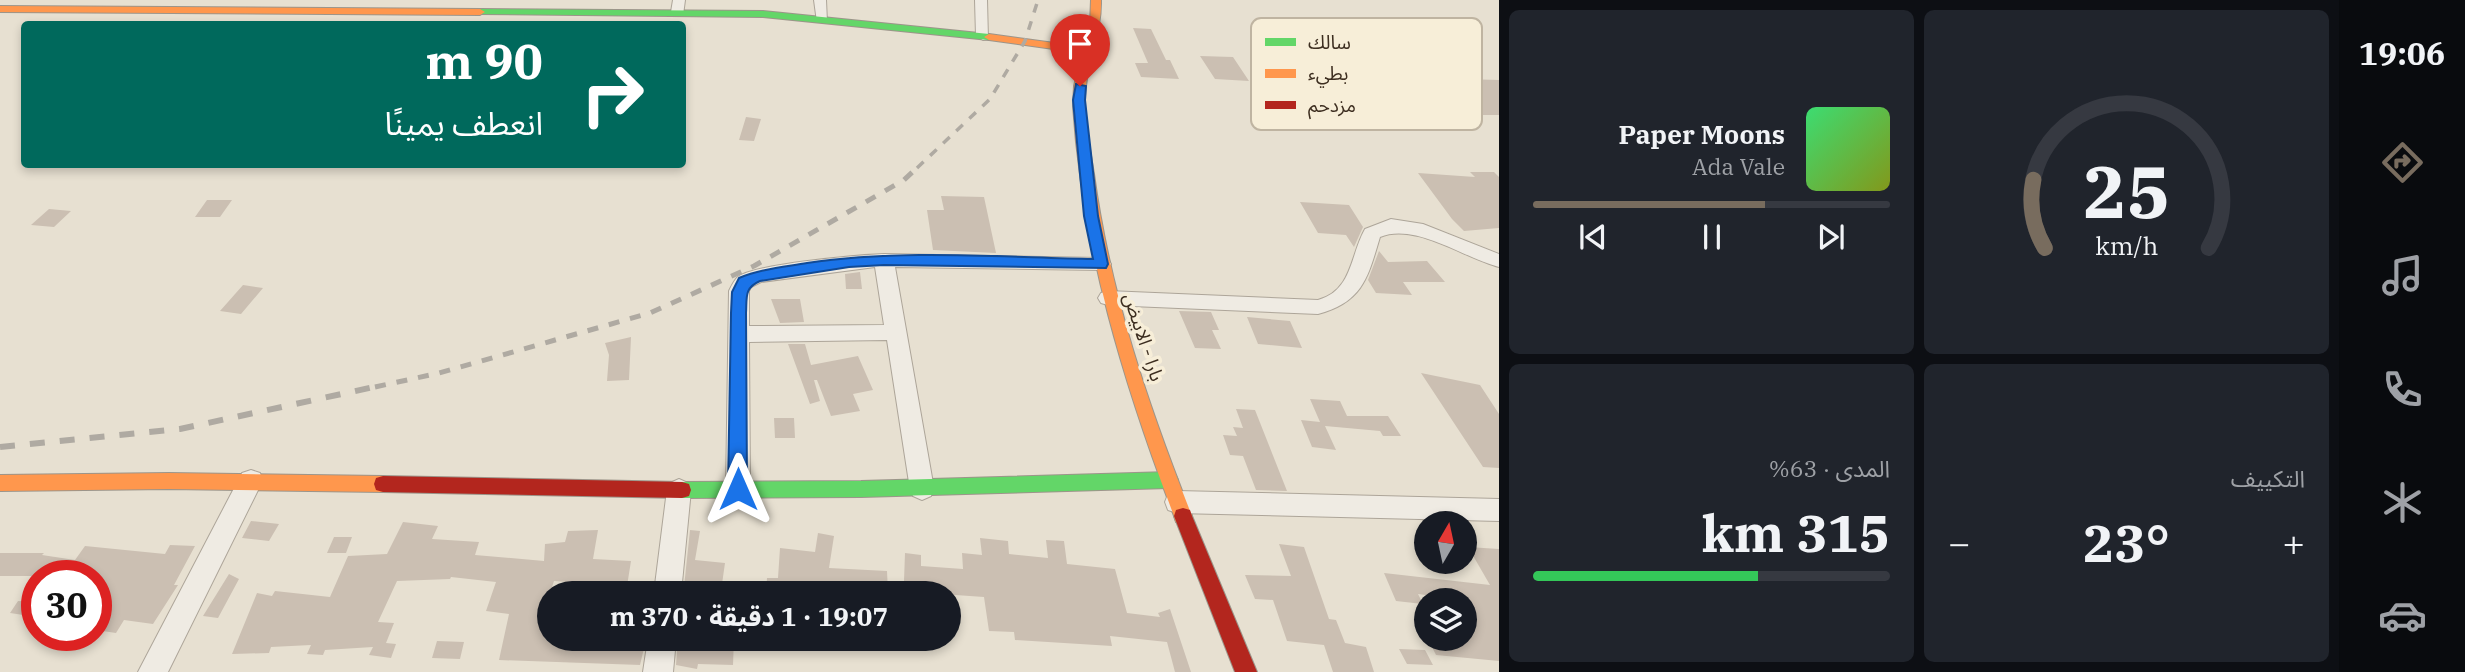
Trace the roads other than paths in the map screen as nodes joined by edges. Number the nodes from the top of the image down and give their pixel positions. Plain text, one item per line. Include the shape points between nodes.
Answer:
1 (820, 0) edge
2 (981, 0) edge
3 (1096, 0) edge
4 (219, 5) edge
5 (472, 6) edge
6 (678, 6) edge
7 (0, 9) edge
8 (822, 19) junction
9 (983, 36) junction
10 (1088, 51) junction
11 (884, 260) junction
12 (1499, 261) edge
13 (1101, 264) junction
14 (1108, 298) junction
15 (898, 332) junction
16 (738, 334) junction
17 (251, 480) junction
18 (0, 482) edge
19 (738, 489) junction
20 (922, 489) junction
21 (679, 490) junction
22 (1173, 491) junction
23 (1499, 510) edge
24 (668, 581) edge
25 (661, 651) edge
26 (153, 672) edge
27 (658, 672) edge
28 (1246, 672) edge

1 - 8 street
2 - 9 street
3 - 10 street, بارا - الابيض
4 - 5 street
4 - 7 street
5 - 6 street
6 - 8 street
8 - 9 street
9 - 10 street
10 - 13 street, بارا - الابيض via 1079,100 1091,216
11 - 13 street
11 - 15 street
11 - 16 street via 757,276 744,282 739,292
12 - 14 street via 1416,228 1391,226 1372,233 1355,281 1344,298 1332,305
13 - 14 street, بارا - الابيض
14 - 22 street, بارا - الابيض
15 - 16 street
15 - 20 street
16 - 19 street
17 - 18 street
17 - 21 street
17 - 26 street
19 - 20 street
19 - 21 street
20 - 22 street
21 - 24 street
22 - 23 street
22 - 28 street, بارا - الابيض
25 - 27 street

